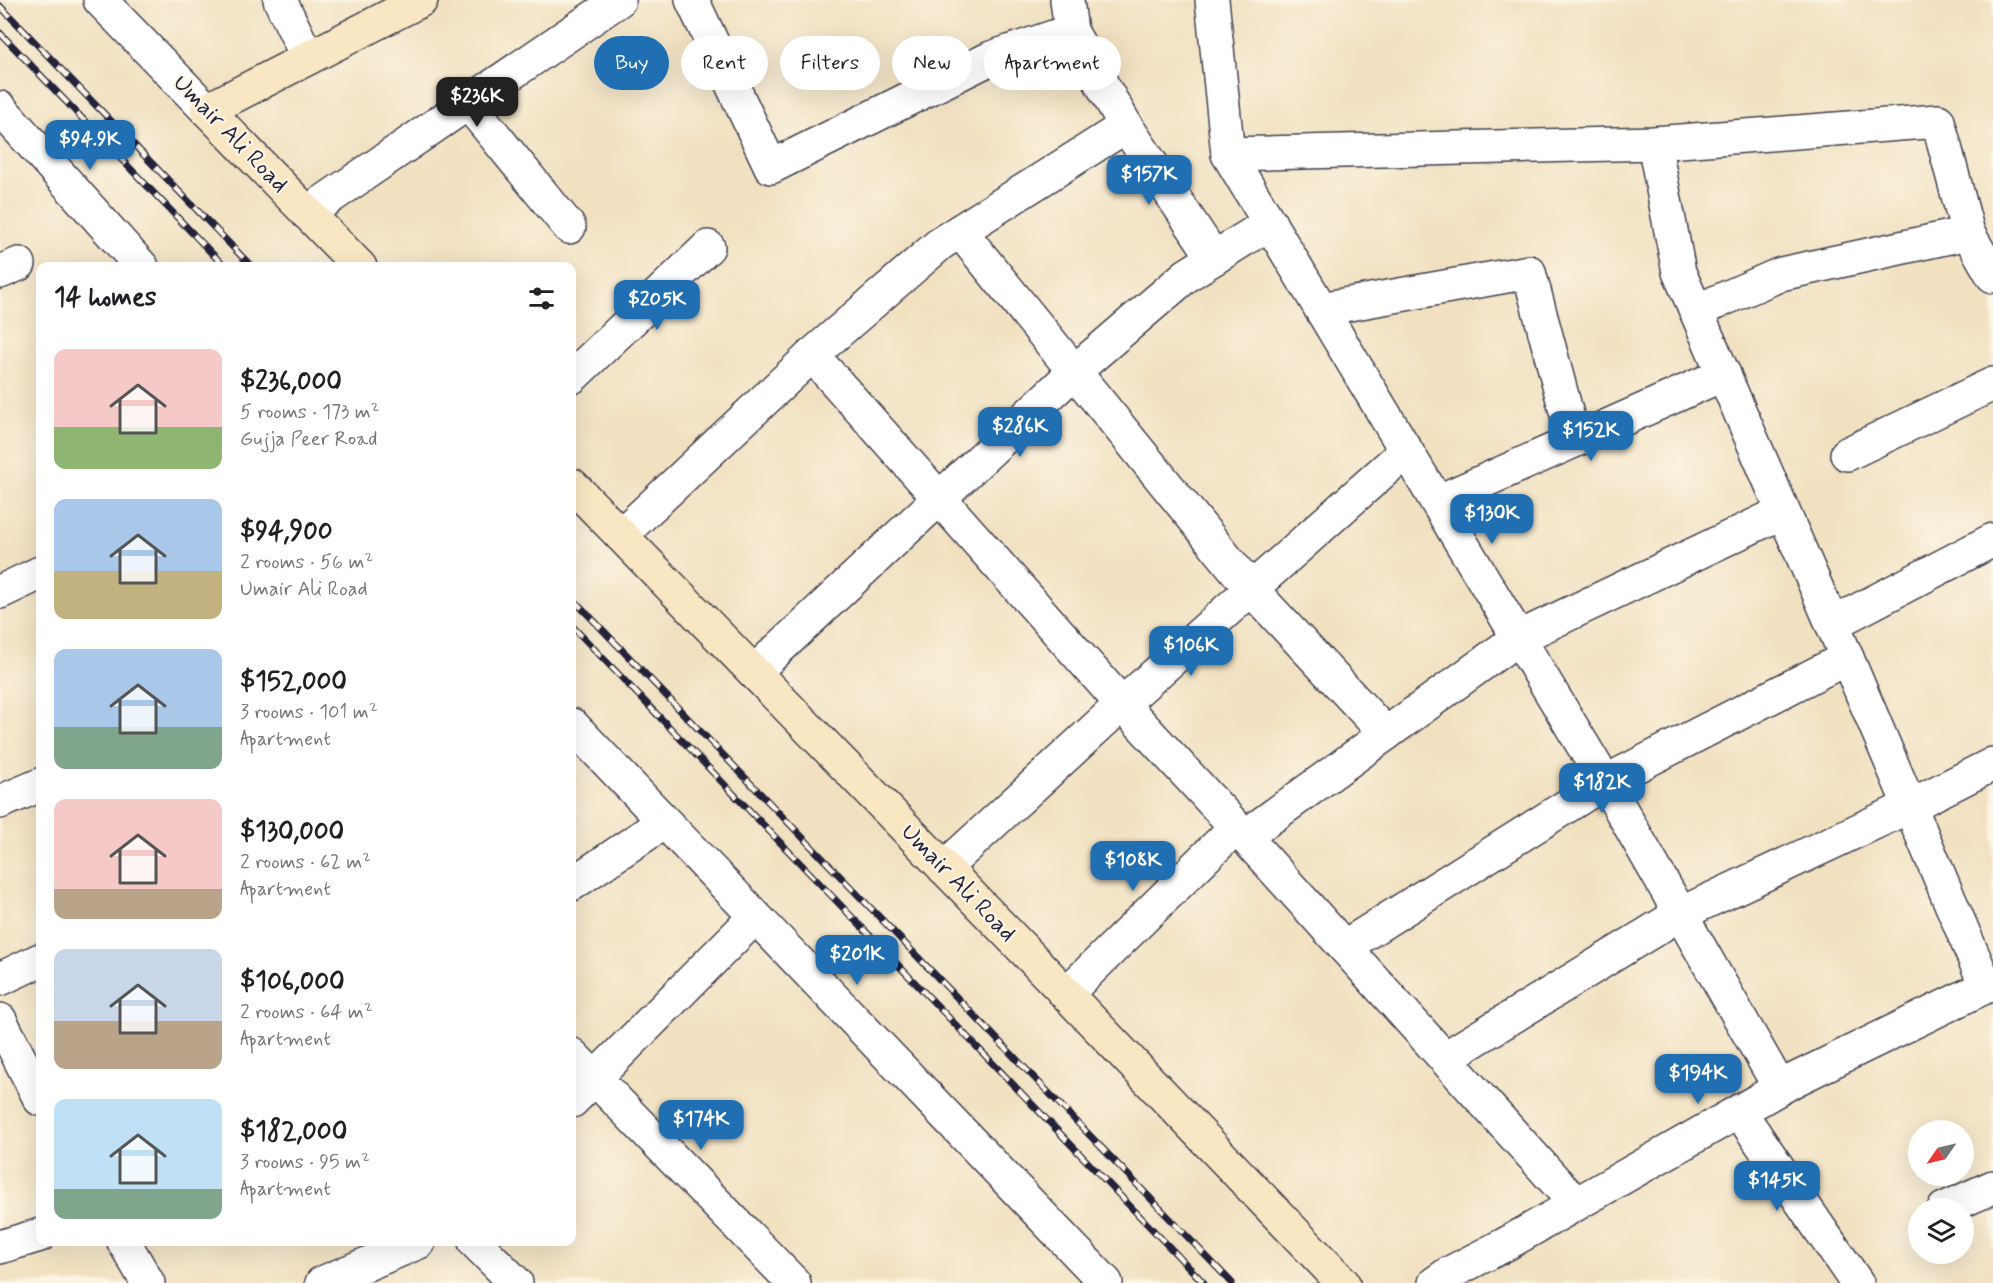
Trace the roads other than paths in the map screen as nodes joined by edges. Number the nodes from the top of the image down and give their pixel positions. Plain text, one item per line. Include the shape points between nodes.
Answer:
1 (100, 0) edge
2 (280, 0) edge
3 (421, 0) edge
4 (619, 0) edge
5 (692, 0) edge
6 (1212, 0) edge
7 (1069, 16) edge
8 (308, 58) junction
9 (468, 103) junction
10 (0, 108) edge
11 (207, 110) junction
12 (1126, 126) junction
13 (1654, 143) junction
14 (1228, 154) junction
15 (308, 213) junction
16 (1270, 223) junction
17 (569, 227) dead end
18 (960, 231) junction
19 (1968, 233) junction
20 (708, 247) dead end
21 (1214, 258) junction
22 (138, 262) edge
23 (355, 262) edge
24 (1993, 276) edge
25 (1321, 309) junction
26 (1696, 311) junction
27 (812, 355) junction
28 (1075, 371) junction
29 (576, 373) edge
30 (1724, 374) junction
31 (1993, 384) edge
32 (1574, 441) junction
33 (1406, 451) junction
34 (1847, 454) dead end
35 (576, 489) edge
36 (939, 498) junction
37 (1437, 502) junction
38 (1783, 512) junction
39 (621, 535) junction
40 (1993, 540) edge
41 (36, 575) edge
42 (1252, 590) junction
43 (0, 592) edge
44 (1832, 624) junction
45 (1518, 638) junction
46 (1847, 658) junction
47 (754, 672) junction
48 (1122, 704) junction
49 (576, 729) edge
50 (1386, 734) junction
51 (1993, 764) edge
52 (1605, 782) junction
53 (36, 787) edge
54 (0, 802) edge
55 (1910, 806) junction
56 (664, 822) junction
57 (1240, 832) junction
58 (944, 868) junction
59 (576, 881) edge
60 (1680, 914) junction
61 (755, 917) junction
62 (1344, 947) junction
63 (36, 962) edge
64 (0, 979) edge
65 (1990, 984) edge
66 (1066, 994) junction
67 (0, 1020) edge
68 (1445, 1058) junction
69 (583, 1066) edge
70 (576, 1088) edge
71 (1780, 1088) junction
72 (36, 1091) edge
73 (1739, 1111) junction
74 (1993, 1186) edge
75 (1967, 1198) edge
76 (1576, 1204) junction
77 (36, 1236) edge
78 (126, 1246) edge
79 (410, 1246) edge
80 (479, 1246) edge
81 (0, 1247) edge
82 (148, 1283) edge
83 (322, 1283) edge
84 (516, 1283) edge
85 (794, 1283) edge
86 (1106, 1283) edge
87 (1343, 1283) edge
88 (1435, 1283) edge
89 (1857, 1283) edge

1 - 11 street, Umair Ali Road
2 - 8 street
3 - 8 street
4 - 9 street
5 - 7 street via 771,167
6 - 14 street
7 - 12 street
8 - 11 street
9 - 15 street
9 - 17 street
10 - 22 street
11 - 15 street, Umair Ali Road
12 - 18 street
12 - 21 street
13 - 14 street
13 - 19 street via 1938,122
13 - 26 street via 1679,272
14 - 16 street
15 - 23 street, Umair Ali Road
16 - 21 street
16 - 25 street
18 - 27 street via 940,243
18 - 28 street
19 - 24 street
19 - 26 street via 1781,274
20 - 29 street
21 - 28 street via 1187,275
25 - 32 street via 1529,272
25 - 33 street
26 - 30 street
27 - 36 street
27 - 39 street
28 - 36 street
28 - 42 street
30 - 32 street
30 - 38 street
31 - 34 street
32 - 37 street
33 - 37 street
33 - 42 street
35 - 39 street, Umair Ali Road
36 - 47 street
36 - 48 street
37 - 45 street
38 - 44 street
38 - 45 street
39 - 47 street, Umair Ali Road
40 - 44 street
41 - 43 street
42 - 48 street
42 - 50 street
44 - 46 street
45 - 50 street
45 - 52 street
46 - 52 street
46 - 55 street
47 - 58 street, Umair Ali Road
48 - 57 street
48 - 58 street
49 - 56 street
50 - 57 street
51 - 55 street
52 - 60 street
52 - 62 street
53 - 54 street
55 - 60 street
55 - 65 street
56 - 59 street
56 - 61 street
57 - 62 street
57 - 66 street
58 - 66 street, Umair Ali Road
60 - 68 street
60 - 71 street
61 - 69 street
61 - 86 street
62 - 68 street
63 - 64 street
65 - 71 street
66 - 87 street, Umair Ali Road
67 - 72 street
68 - 76 street
69 - 70 street
69 - 85 street
71 - 73 street
73 - 76 street
73 - 89 street
74 - 75 street
76 - 88 street
77 - 81 street
78 - 82 street
79 - 83 street
80 - 84 street

